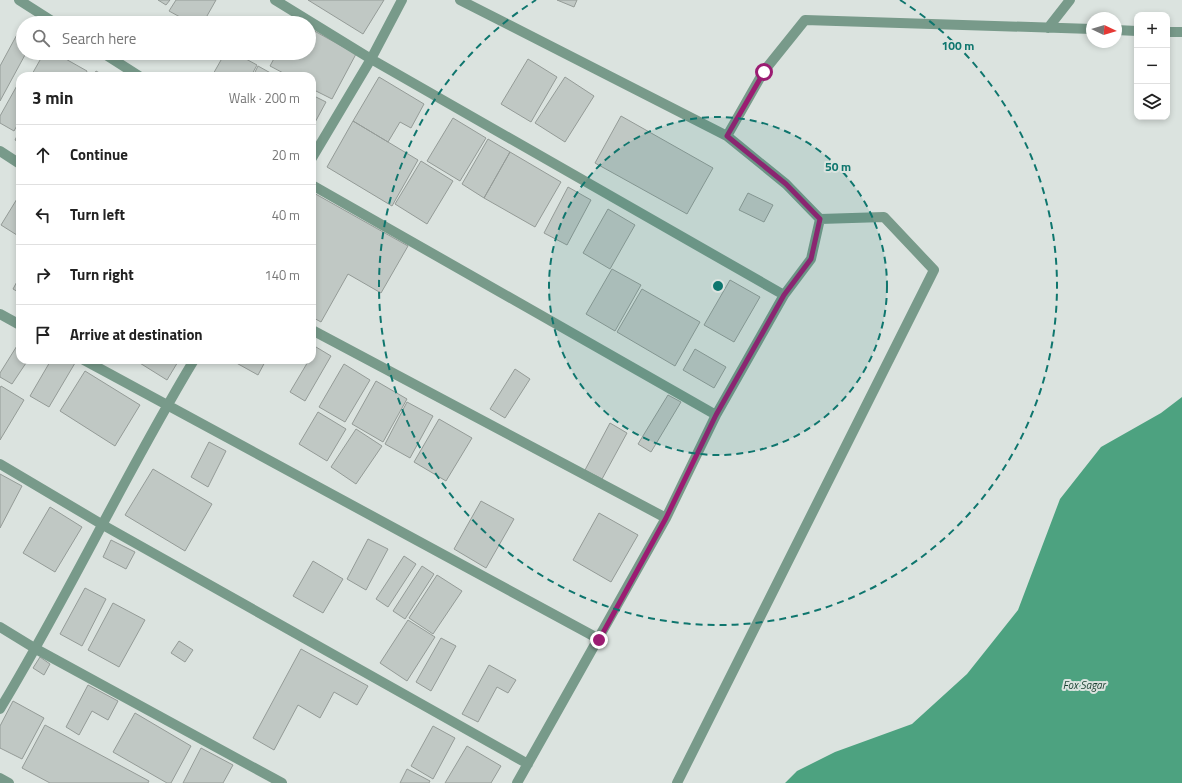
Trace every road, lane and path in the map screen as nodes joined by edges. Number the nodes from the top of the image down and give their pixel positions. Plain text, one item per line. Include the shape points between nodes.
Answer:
1 (19, 0) edge
2 (275, 0) edge
3 (402, 0) edge
4 (460, 0) edge
5 (1070, 0) edge
6 (45, 16) edge
7 (301, 16) edge
8 (316, 25) edge
9 (1048, 28) junction
10 (1086, 29) edge
11 (1122, 30) edge
12 (1134, 31) edge
13 (1170, 32) edge
14 (1182, 32) edge
15 (371, 59) junction
16 (114, 60) edge
17 (133, 72) edge
18 (727, 136) junction
19 (0, 151) edge
20 (316, 151) edge
21 (16, 161) edge
22 (316, 187) edge
23 (820, 219) junction
24 (784, 295) junction
25 (0, 314) edge
26 (16, 323) edge
27 (316, 332) edge
28 (91, 364) edge
29 (192, 364) edge
30 (167, 405) junction
31 (716, 415) junction
32 (0, 464) edge
33 (666, 518) junction
34 (103, 525) junction
35 (0, 627) edge
36 (599, 640) junction
37 (36, 649) junction
38 (0, 709) edge
39 (528, 764) junction
40 (0, 778) edge
41 (9, 783) edge
42 (282, 783) edge
43 (517, 783) edge
44 (677, 783) edge

1 - 6 street
2 - 7 street
3 - 15 street
4 - 18 street
5 - 9 street
8 - 15 street
9 - 10 street
9 - 18 street via 805,20 764,72
11 - 12 street
13 - 14 street
15 - 20 street
15 - 24 street
16 - 17 street
18 - 23 street via 786,184
19 - 21 street
22 - 31 street
23 - 24 street via 811,259
23 - 44 street via 884,217 934,270
24 - 31 street
25 - 26 street
27 - 33 street
28 - 30 street
29 - 30 street
30 - 34 street
30 - 36 street
31 - 33 street
32 - 34 street
33 - 36 street
34 - 37 street
34 - 39 street
35 - 37 street
36 - 39 street
37 - 38 street
37 - 42 street
39 - 43 street
40 - 41 street

